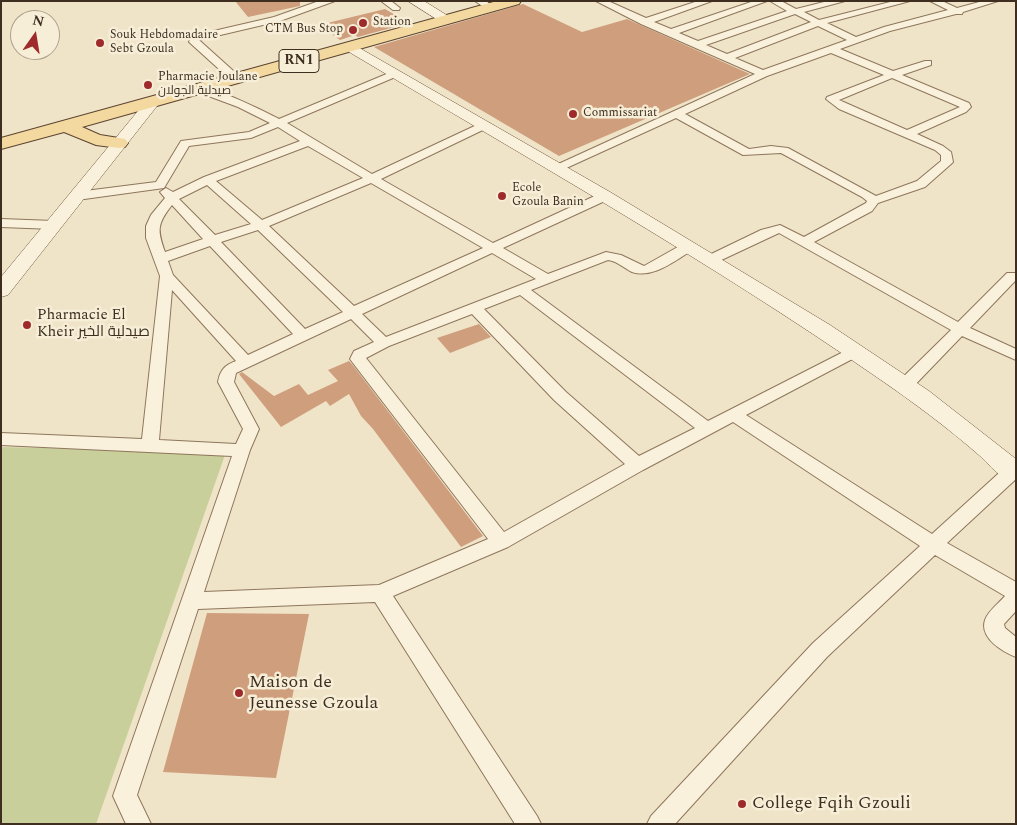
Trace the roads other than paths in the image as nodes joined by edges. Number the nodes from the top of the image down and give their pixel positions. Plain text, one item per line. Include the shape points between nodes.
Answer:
1 (330, 1) edge
2 (386, 1) edge
3 (414, 1) edge
4 (514, 1) edge
5 (600, 1) edge
6 (708, 1) edge
7 (763, 1) edge
8 (774, 1) edge
9 (841, 1) edge
10 (906, 1) edge
11 (934, 1) edge
12 (994, 1) edge
13 (485, 4) edge
14 (396, 8) dead end
15 (793, 12) junction
16 (959, 12) junction
17 (446, 19) junction
18 (644, 22) junction
19 (817, 23) junction
20 (670, 33) junction
21 (854, 40) junction
22 (697, 45) junction
23 (350, 46) junction
24 (831, 49) junction
25 (726, 58) junction
26 (928, 63) dead end
27 (396, 73) junction
28 (763, 74) junction
29 (894, 74) junction
30 (235, 78) junction
31 (199, 89) junction
32 (152, 103) junction
33 (676, 113) junction
34 (282, 124) junction
35 (485, 125) junction
36 (66, 126) junction
37 (906, 135) junction
38 (308, 142) junction
39 (119, 143) junction
40 (1, 144) edge
41 (558, 168) junction
42 (373, 179) junction
43 (208, 180) junction
44 (160, 185) junction
45 (77, 196) junction
46 (603, 196) junction
47 (172, 198) junction
48 (873, 201) junction
49 (1, 223) edge
50 (54, 225) junction
51 (260, 225) junction
52 (212, 240) junction
53 (806, 242) junction
54 (492, 247) junction
55 (688, 247) junction
56 (160, 259) junction
57 (710, 260) junction
58 (167, 276) junction
59 (1012, 276) dead end
60 (545, 278) junction
61 (522, 290) junction
62 (1, 291) edge
63 (474, 307) junction
64 (351, 313) junction
65 (960, 329) junction
66 (302, 334) junction
67 (384, 343) junction
68 (855, 351) junction
69 (1016, 355) edge
70 (246, 362) junction
71 (904, 386) junction
72 (734, 415) junction
73 (708, 429) junction
74 (1, 439) edge
75 (150, 446) junction
76 (242, 450) junction
77 (637, 466) junction
78 (1015, 470) edge
79 (501, 542) junction
80 (932, 544) junction
81 (1016, 592) edge
82 (380, 593) junction
83 (1016, 597) edge
84 (191, 600) junction
85 (1016, 648) edge
86 (139, 824) edge
87 (530, 824) edge
88 (659, 824) edge

1 - 30 street via 278,19 195,38 194,42
2 - 14 street
3 - 17 street
4 - 13 main road, RN1
5 - 18 street
6 - 18 street
7 - 20 street
8 - 15 street
9 - 15 street
10 - 19 street
11 - 16 street
12 - 16 street
13 - 17 main road, RN1
15 - 19 street
15 - 22 street
16 - 21 street
17 - 23 main road, RN1
18 - 20 street
19 - 21 street
19 - 25 street
20 - 22 street
21 - 24 street
22 - 25 street
23 - 27 street
23 - 30 main road, RN1
24 - 28 street
24 - 29 street
25 - 28 street
26 - 29 street
27 - 34 street
27 - 35 street
28 - 33 street
29 - 37 street via 964,103 966,107
29 - 37 street via 831,100
30 - 31 main road, RN1
31 - 32 main road, RN1
31 - 34 street via 238,102
32 - 36 main road, RN1
32 - 39 street
33 - 41 street
33 - 48 street via 747,153 784,150 866,194
34 - 38 street
34 - 44 street via 238,138 185,143
35 - 41 street
35 - 42 street
36 - 39 main road via 96,140
36 - 40 main road, RN1
37 - 48 street via 939,148 947,154 947,162 921,184
38 - 42 street
38 - 43 street
39 - 45 street
41 - 46 street
42 - 51 street
42 - 54 street
43 - 47 street
43 - 51 street
44 - 45 street
44 - 47 street
45 - 50 street
46 - 54 street
46 - 55 street
47 - 52 street
47 - 56 street via 152,226
48 - 53 street via 868,208
49 - 50 street
50 - 62 street
51 - 52 street
51 - 64 street
52 - 56 street
52 - 66 street
53 - 57 street via 778,229
53 - 65 street
54 - 60 street
54 - 64 street
55 - 57 street
55 - 60 street via 647,270 609,256
56 - 58 street
57 - 68 street
58 - 70 street
58 - 75 street
59 - 65 street
60 - 61 street
61 - 63 street
61 - 73 street
63 - 67 street
63 - 77 street via 560,396
64 - 66 street
64 - 67 street
65 - 69 street
65 - 71 street
66 - 70 street
67 - 79 street via 358,355 358,359
68 - 71 street
68 - 72 street
70 - 76 street via 231,369 226,382 251,429
71 - 78 street via 980,440
72 - 73 street
72 - 80 street
73 - 77 street
74 - 75 street
75 - 76 street
76 - 84 street
77 - 79 street
78 - 80 street
79 - 82 street
80 - 81 street
80 - 88 street via 820,650
82 - 84 street
82 - 87 street
83 - 85 street via 994,622 997,635
84 - 86 street via 125,796

